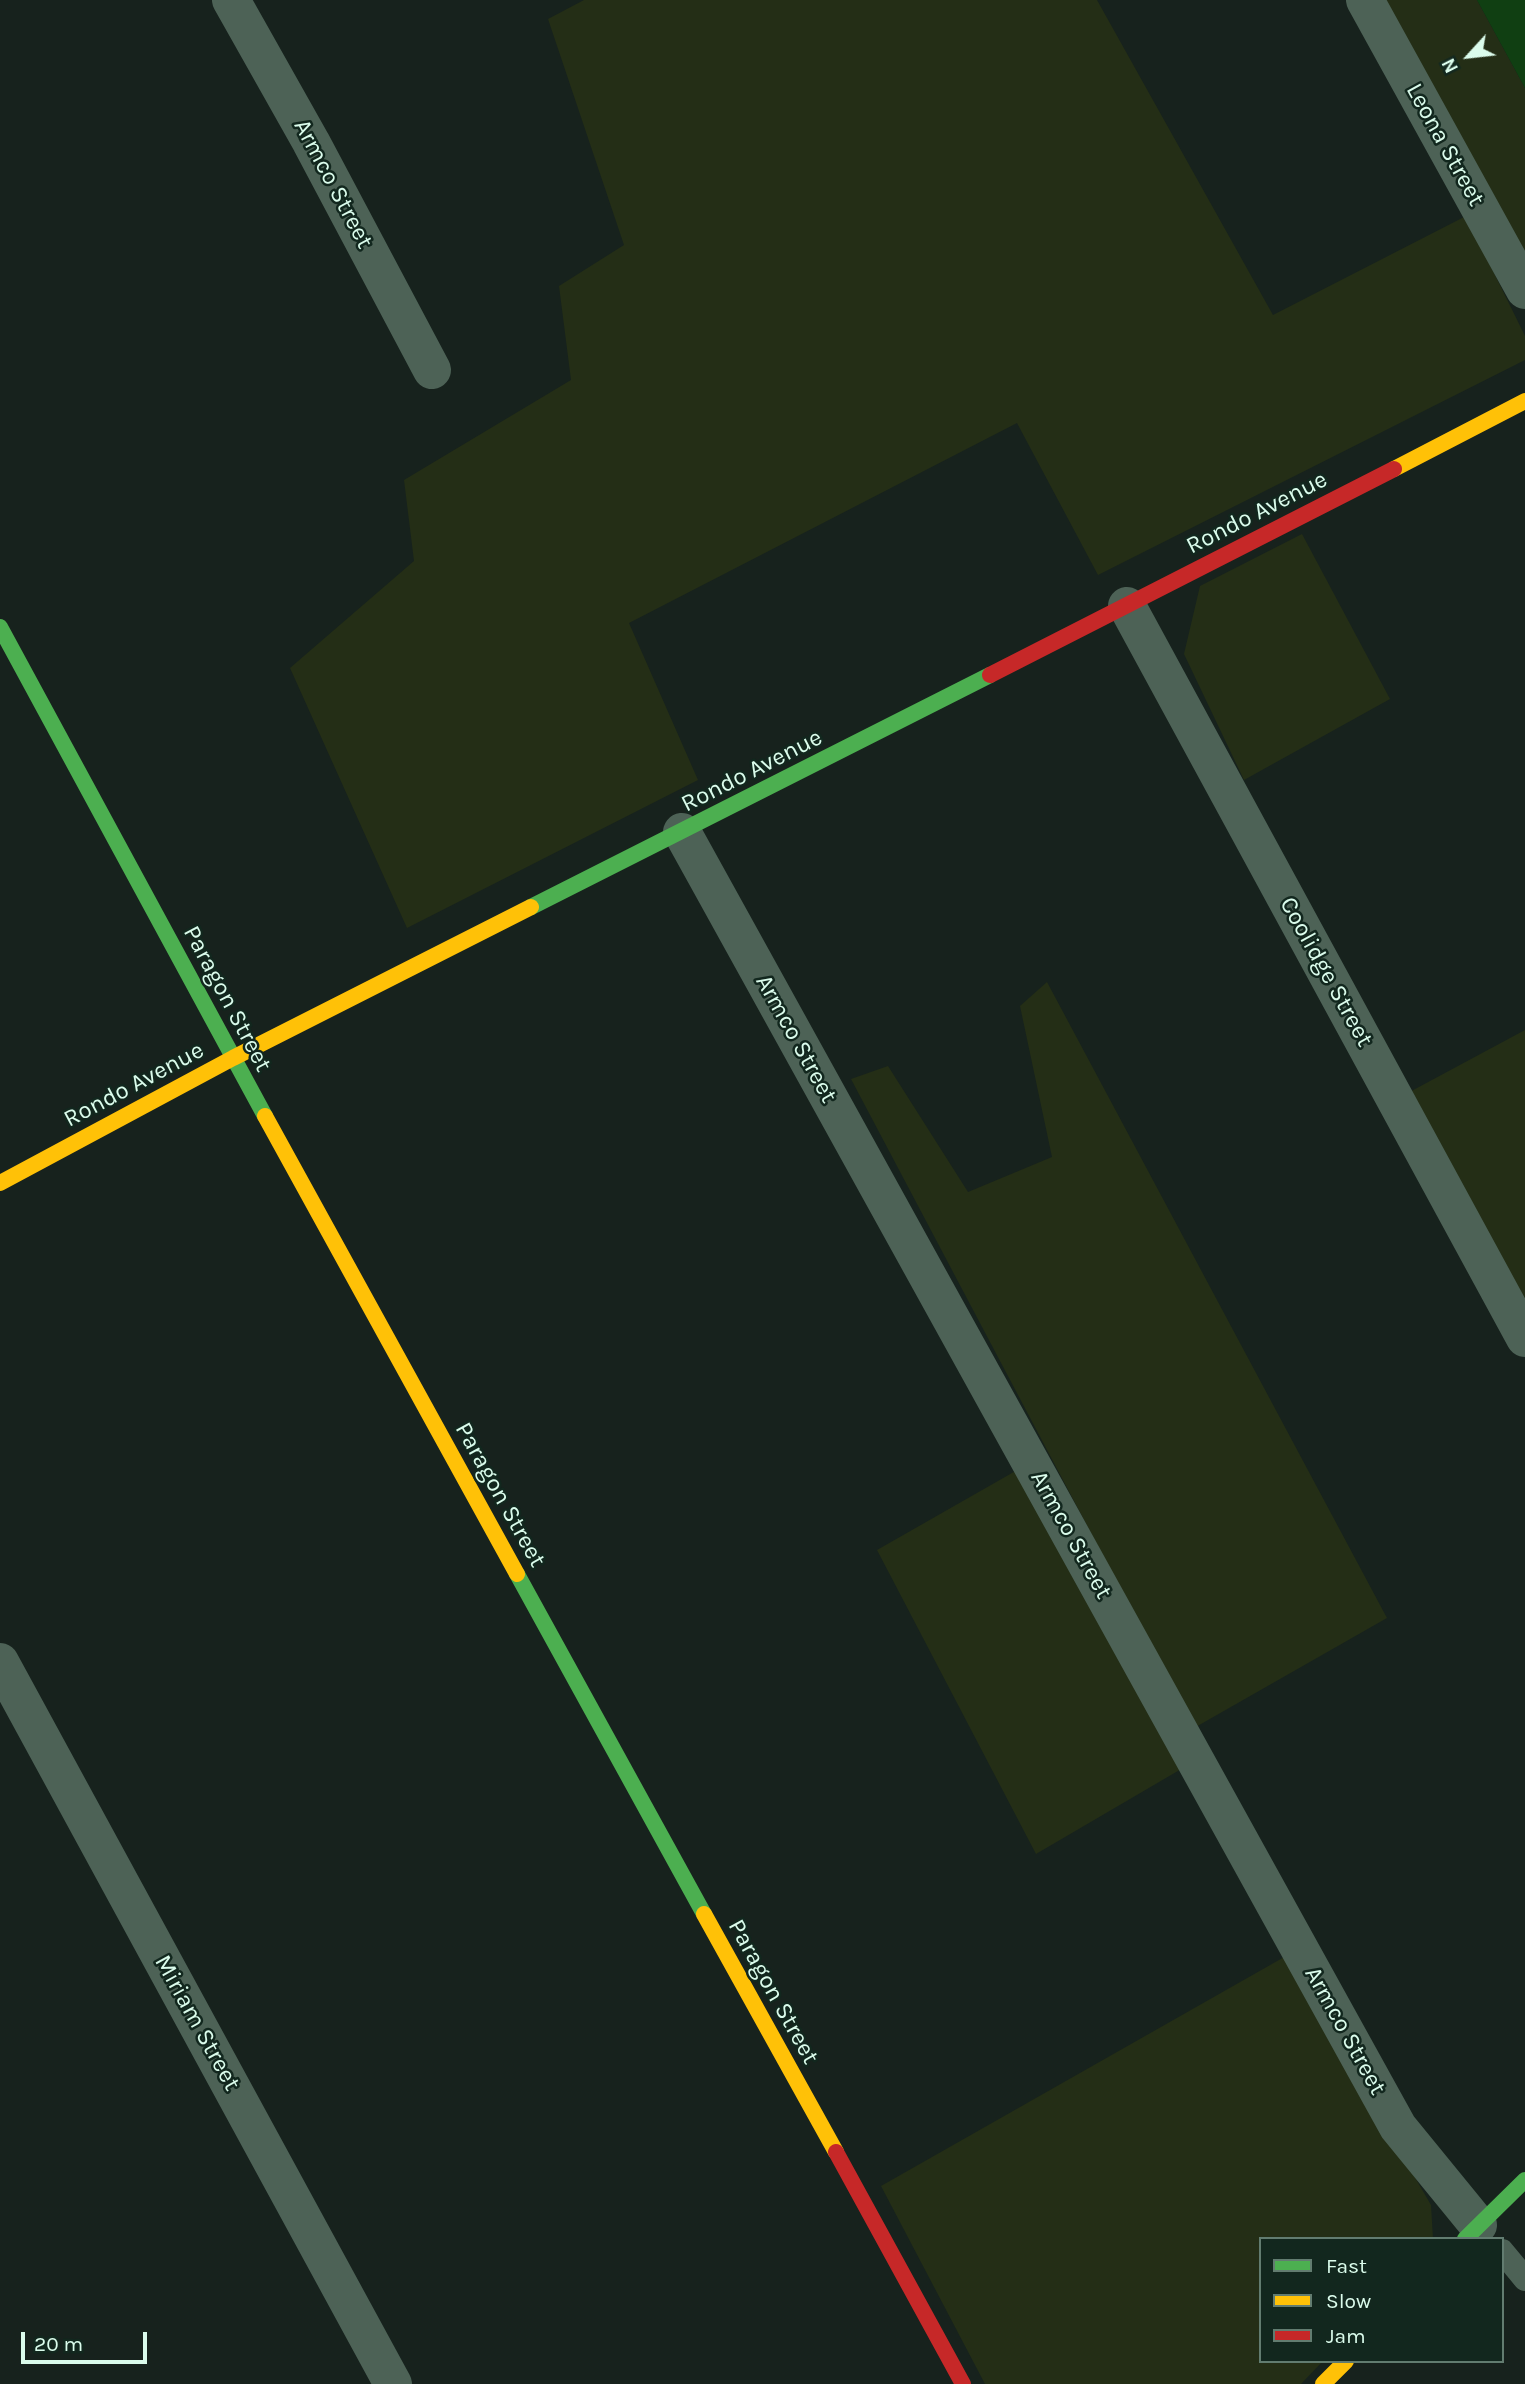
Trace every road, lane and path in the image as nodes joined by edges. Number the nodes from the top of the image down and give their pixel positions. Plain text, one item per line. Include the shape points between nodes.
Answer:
1 (230, 0) edge
2 (1365, 0) edge
3 (1525, 290) edge
4 (432, 370) dead end
5 (1525, 401) edge
6 (1127, 606) junction
7 (0, 627) edge
8 (682, 832) junction
9 (233, 1058) junction
10 (0, 1183) edge
11 (1525, 1338) edge
12 (0, 1662) edge
13 (1525, 2180) edge
14 (1483, 2237) edge
15 (1485, 2237) edge
16 (1504, 2258) edge
17 (1525, 2279) edge
18 (1344, 2363) edge
19 (393, 2384) edge
20 (964, 2384) edge
21 (1323, 2384) edge

1 - 4 street, Armco Street
2 - 3 street, Leona Street
5 - 6 street, Rondo Avenue
6 - 8 street, Rondo Avenue
6 - 11 street, Coolidge Street
7 - 9 street, Paragon Street
8 - 9 street, Rondo Avenue
8 - 14 street, Armco Street via 1398,2127
9 - 10 street, Rondo Avenue
9 - 20 street, Paragon Street
12 - 19 street, Miriam Street
13 - 15 street
16 - 17 lane
18 - 21 street

